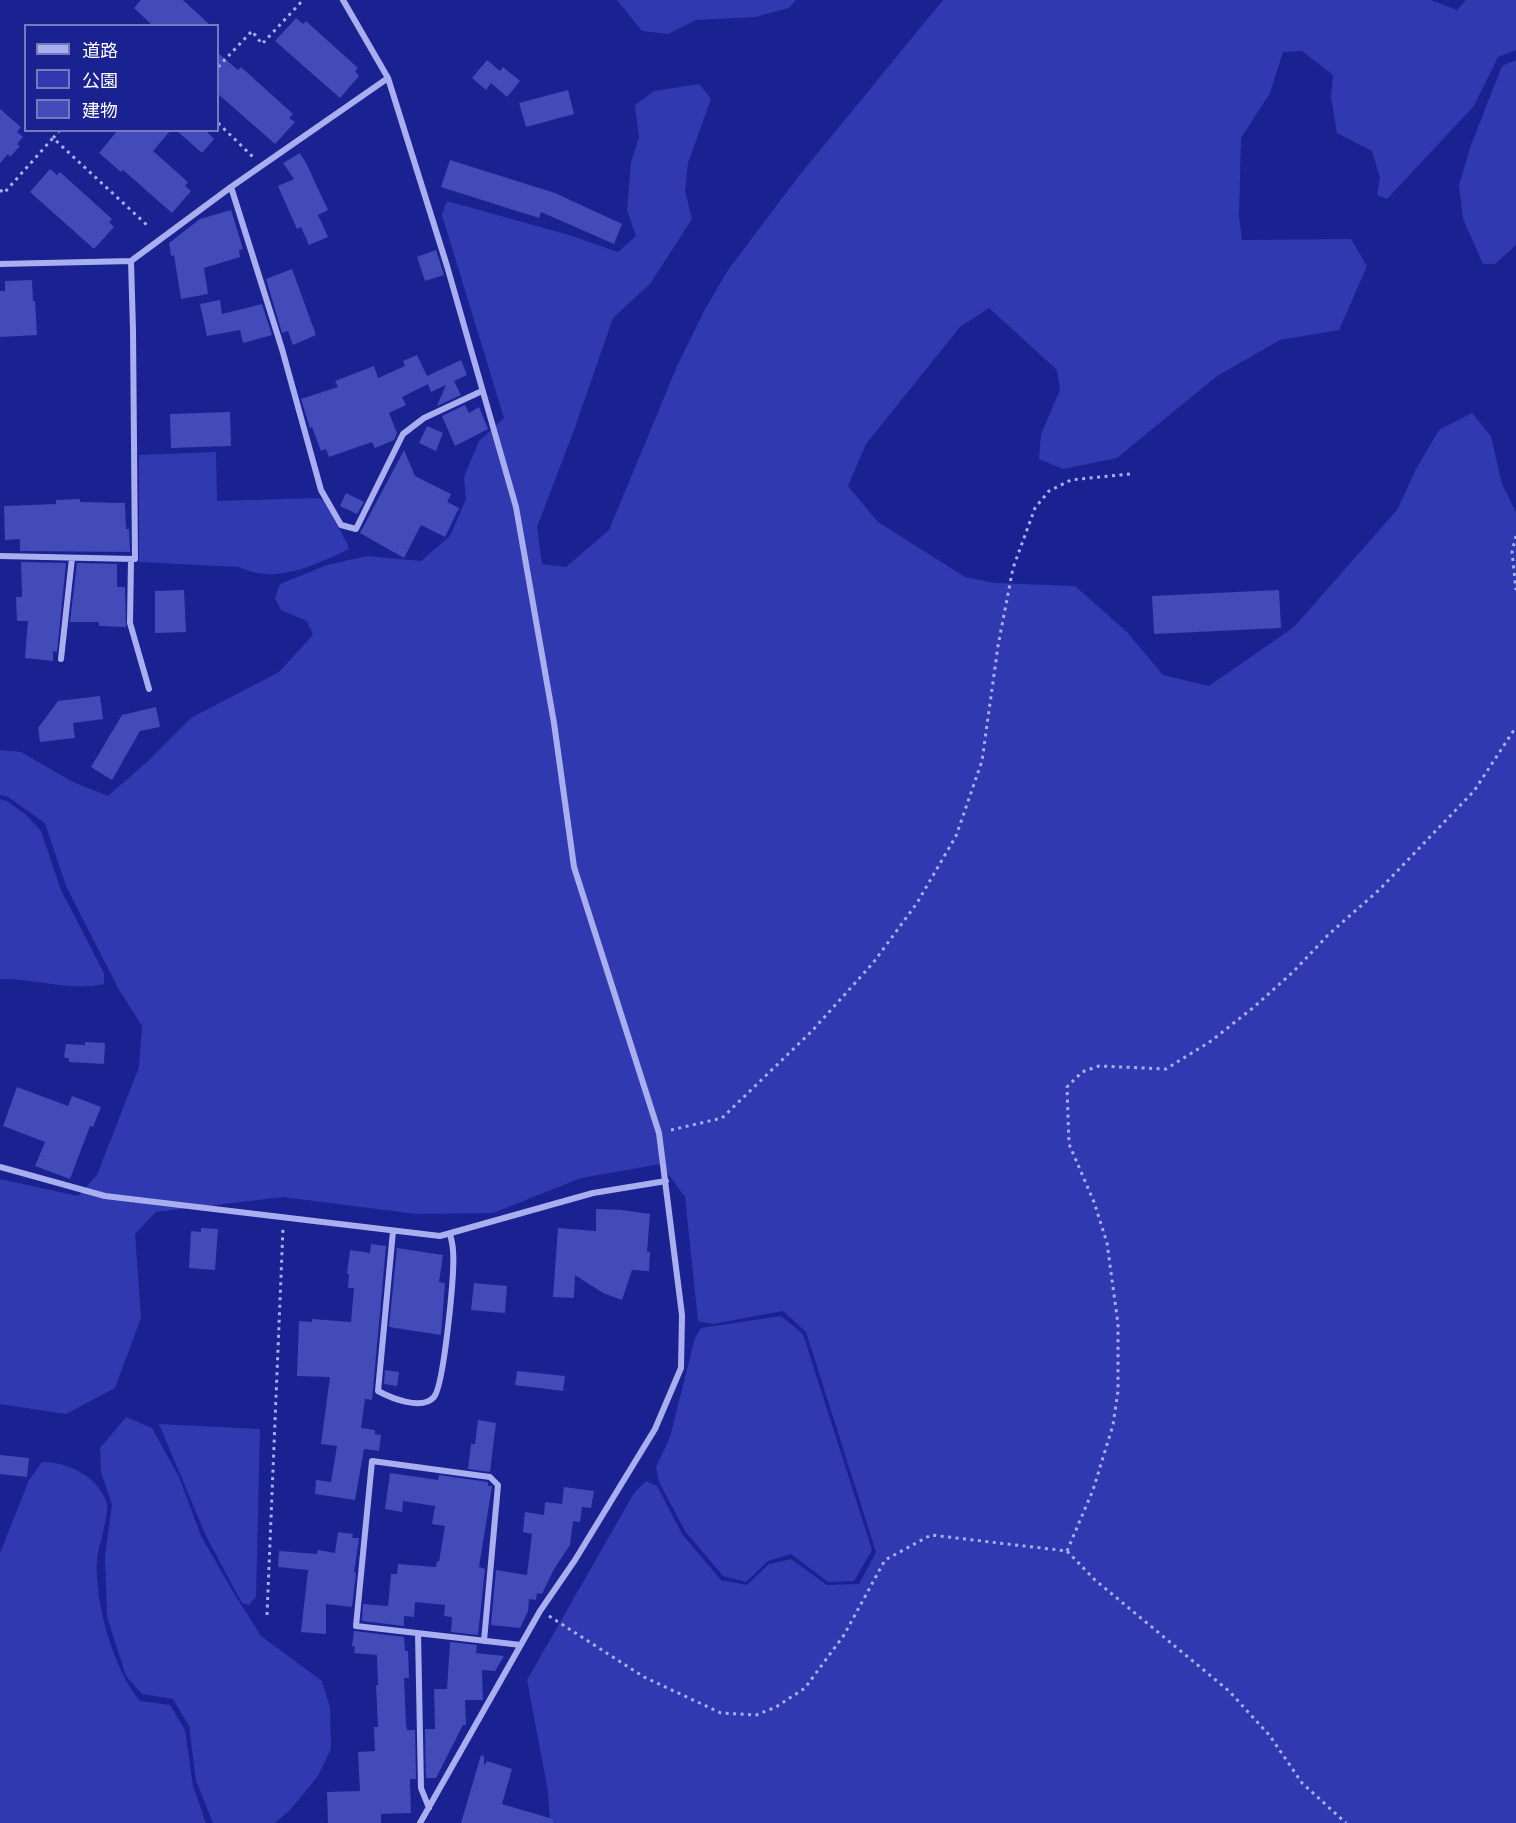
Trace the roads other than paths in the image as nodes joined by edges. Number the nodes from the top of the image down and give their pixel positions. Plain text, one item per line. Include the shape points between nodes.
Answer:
1 (343, 0) edge
2 (388, 78) junction
3 (231, 187) junction
4 (131, 261) junction
5 (0, 264) edge
6 (483, 391) junction
7 (0, 556) edge
8 (72, 558) junction
9 (131, 559) junction
10 (62, 659) dead end
11 (149, 689) dead end
12 (0, 1167) edge
13 (666, 1181) junction
14 (393, 1231) junction
15 (450, 1233) junction
16 (418, 1633) junction
17 (484, 1641) junction
18 (521, 1645) junction
19 (429, 1808) junction
20 (420, 1823) edge

1 - 2 street
2 - 3 street
2 - 6 street
3 - 4 street
3 - 6 street via 321,490 341,525 356,529 403,434 424,418
4 - 5 street
4 - 9 street via 135,559
6 - 13 street via 516,507 554,723 574,867 659,1133
7 - 8 street
8 - 9 street
8 - 10 street
9 - 11 street via 130,623
12 - 14 street via 105,1196
13 - 15 street via 593,1193
13 - 18 street via 682,1315 681,1368 656,1429
14 - 15 street via 440,1236
14 - 15 street via 378,1391 412,1403 434,1397 441,1382 452,1292
16 - 17 street
16 - 17 street via 356,1626 372,1461 490,1477 498,1485
16 - 19 street via 421,1788
17 - 18 street
18 - 19 street
19 - 20 street

